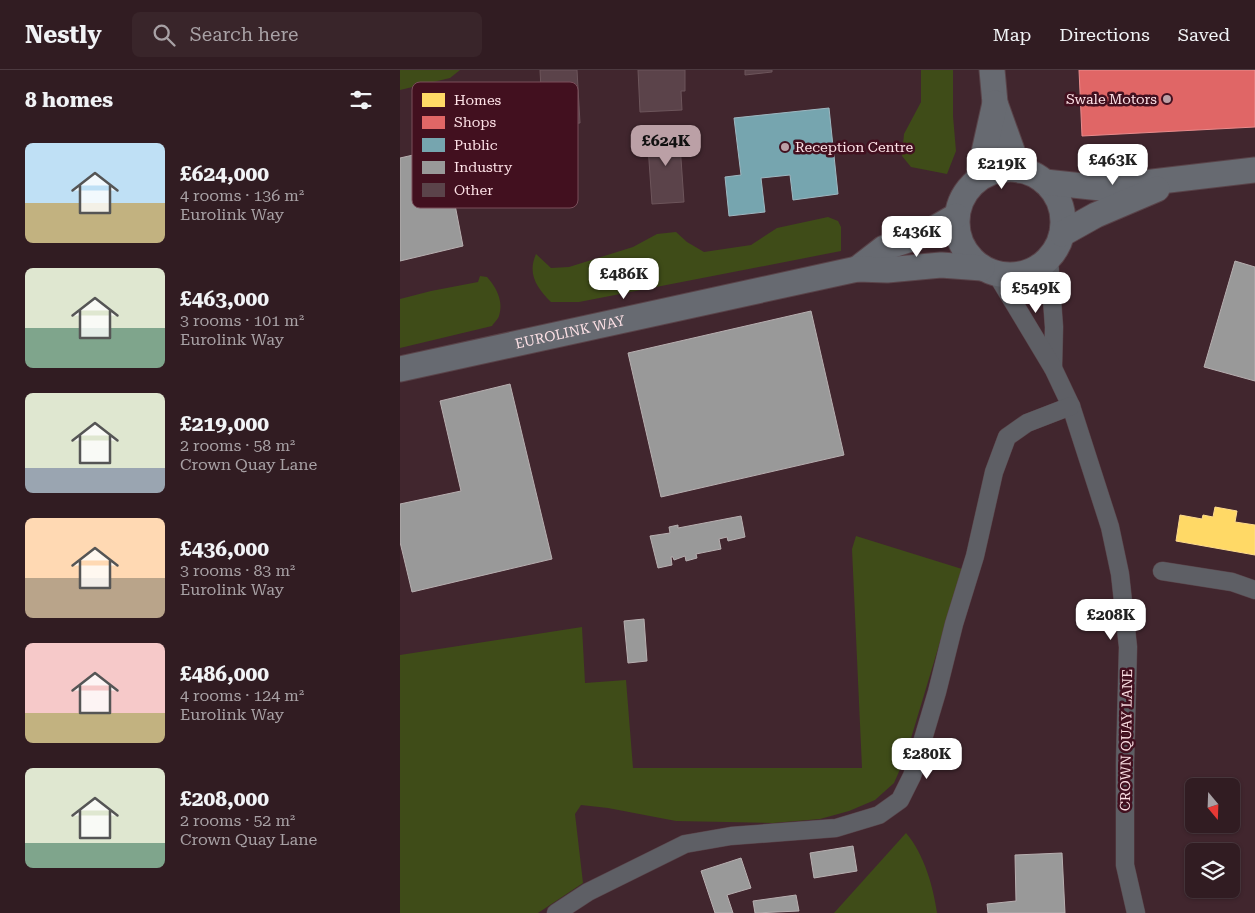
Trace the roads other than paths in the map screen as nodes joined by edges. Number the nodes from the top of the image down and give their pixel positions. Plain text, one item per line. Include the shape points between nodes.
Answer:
1 (992, 70) edge
2 (995, 103) junction
3 (1019, 170) junction
4 (1255, 170) edge
5 (1183, 178) junction
6 (978, 179) junction
7 (1045, 182) junction
8 (956, 216) junction
9 (1062, 234) junction
10 (1049, 259) junction
11 (857, 269) junction
12 (989, 272) junction
13 (400, 368) edge
14 (1053, 368) junction
15 (1071, 406) junction
16 (1162, 571) dead end
17 (1255, 590) edge
18 (556, 913) edge
19 (1136, 913) edge

1 - 2 main road
2 - 3 main road
2 - 6 main road
3 - 6 main road via 991,172
3 - 7 main road
4 - 5 main road
5 - 7 main road via 1101,188
5 - 9 main road via 1096,215
6 - 8 main road via 968,189
7 - 9 main road via 1061,206
8 - 11 main road, EUROLINK WAY via 924,235 884,248
8 - 12 main road via 962,246 970,259
9 - 10 main road
10 - 12 main road via 1025,274 1011,276
10 - 14 street, CROWN QUAY LANE via 1054,327
11 - 12 main road, EUROLINK WAY via 941,265
11 - 13 main road, EUROLINK WAY
12 - 14 street, CROWN QUAY LANE
14 - 15 street, CROWN QUAY LANE
15 - 18 street via 1027,423 1007,437 994,472 975,556 932,709 912,776 900,800 879,815 836,828 731,836 685,844 588,892
15 - 19 street, CROWN QUAY LANE via 1110,527 1124,605 1128,646 1125,865
16 - 17 street via 1232,582

